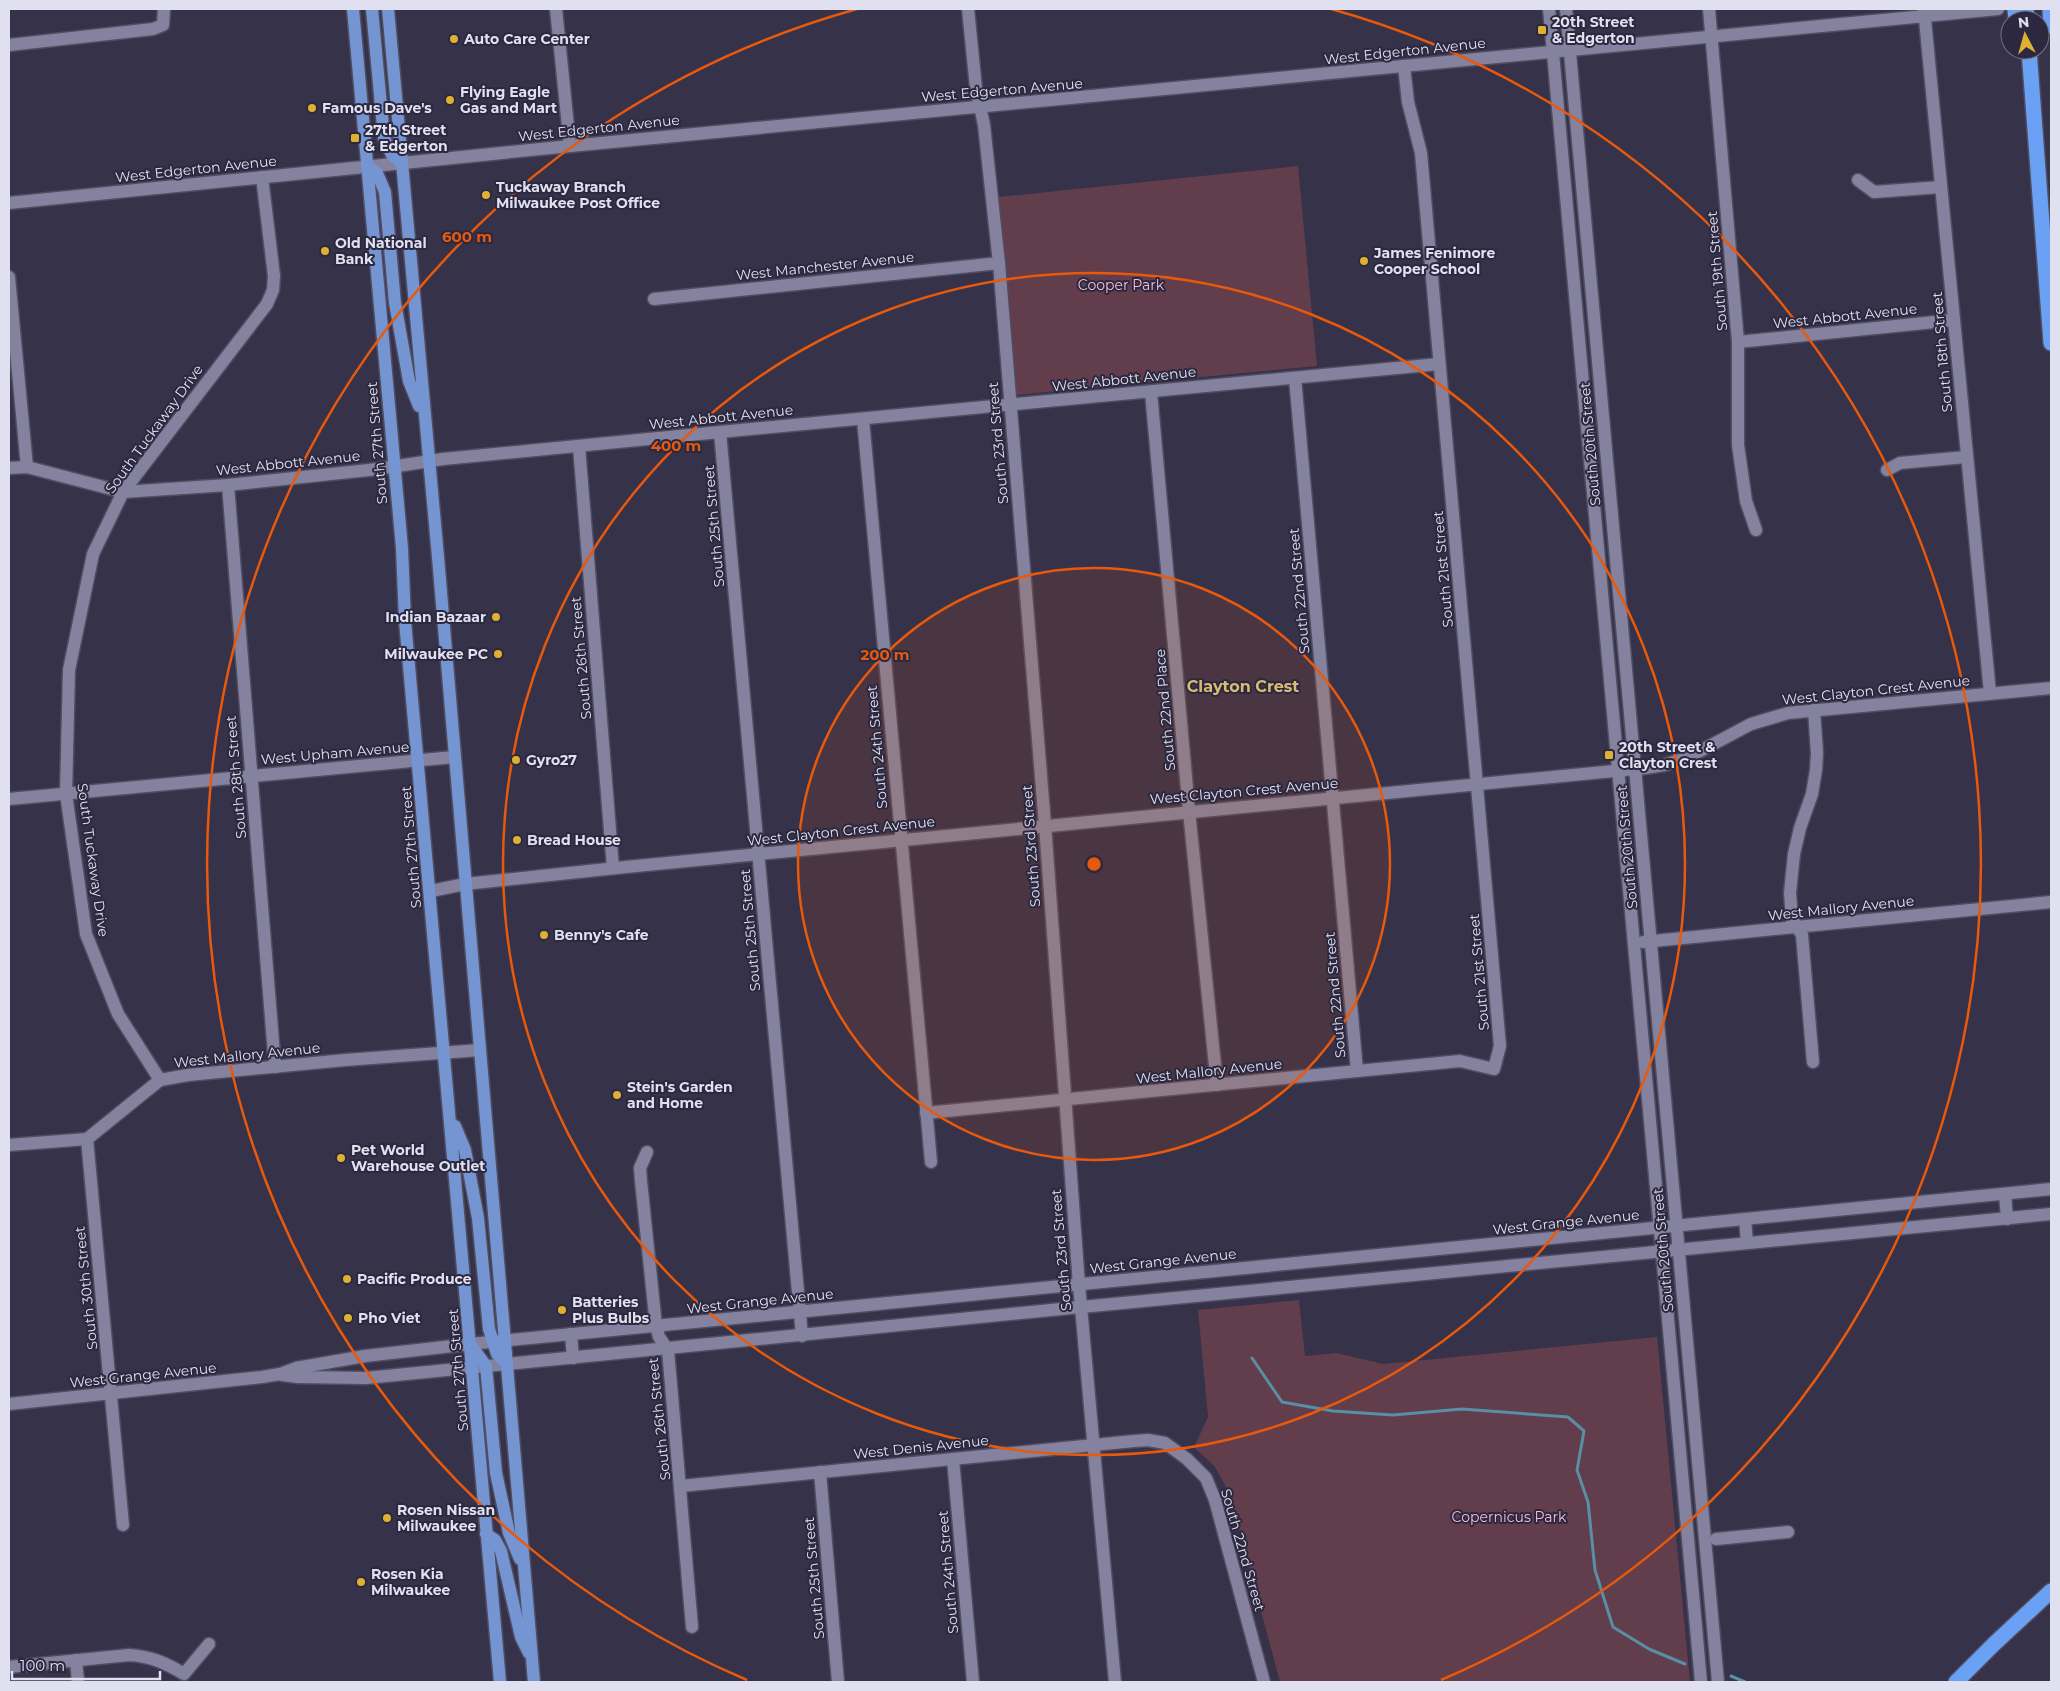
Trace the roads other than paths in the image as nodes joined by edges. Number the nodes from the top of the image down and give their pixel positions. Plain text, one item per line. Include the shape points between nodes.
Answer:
1 (164, 9) edge
2 (353, 9) edge
3 (372, 9) edge
4 (388, 9) edge
5 (556, 9) edge
6 (968, 9) edge
7 (1549, 9) edge
8 (1566, 9) edge
9 (1710, 9) edge
10 (1998, 9) edge
11 (2050, 9) edge
12 (1924, 12) edge
13 (2051, 26) edge
14 (1712, 36) junction
15 (9, 45) edge
16 (1570, 50) junction
17 (1553, 51) junction
18 (2025, 60) edge
19 (1404, 66) junction
20 (979, 107) junction
21 (570, 146) junction
22 (402, 162) junction
23 (367, 166) junction
24 (262, 177) junction
25 (1858, 180) dead end
26 (1942, 186) junction
27 (9, 203) edge
28 (998, 262) junction
29 (9, 277) edge
30 (654, 299) dead end
31 (1954, 320) junction
32 (1738, 342) junction
33 (2051, 343) edge
34 (1439, 364) junction
35 (1295, 378) junction
36 (1151, 392) junction
37 (1009, 406) junction
38 (424, 417) junction
39 (863, 418) junction
40 (720, 432) junction
41 (579, 446) junction
42 (1966, 457) junction
43 (428, 462) junction
44 (27, 467) junction
45 (394, 467) junction
46 (9, 468) edge
47 (1886, 470) dead end
48 (228, 485) junction
49 (123, 492) junction
50 (1756, 530) dead end
51 (2051, 688) edge
52 (1990, 693) junction
53 (1814, 710) junction
54 (454, 757) junction
55 (419, 760) junction
56 (1635, 769) junction
57 (1618, 770) junction
58 (250, 775) junction
59 (1477, 783) junction
60 (66, 794) junction
61 (1332, 798) junction
62 (9, 799) edge
63 (1189, 811) junction
64 (1045, 825) junction
65 (901, 840) junction
66 (759, 855) junction
67 (613, 868) junction
68 (465, 884) junction
69 (431, 891) junction
70 (2051, 902) edge
71 (1797, 927) junction
72 (1650, 942) junction
73 (1634, 943) junction
74 (480, 1050) junction
75 (445, 1052) junction
76 (1813, 1062) dead end
77 (275, 1067) junction
78 (1494, 1069) joint
79 (1357, 1071) junction
80 (160, 1080) junction
81 (1217, 1085) junction
82 (1065, 1100) junction
83 (926, 1113) junction
84 (450, 1116) junction
85 (87, 1139) junction
86 (9, 1145) edge
87 (647, 1152) dead end
88 (931, 1162) dead end
89 (2051, 1189) edge
90 (2005, 1194) junction
91 (2051, 1214) edge
92 (2007, 1218) junction
93 (1745, 1220) junction
94 (1676, 1226) junction
95 (1660, 1228) junction
96 (1598, 1234) junction
97 (1747, 1243) junction
98 (1678, 1250) junction
99 (1662, 1252) junction
100 (1372, 1256) junction
101 (1600, 1258) junction
102 (1140, 1279) junction
103 (1374, 1279) junction
104 (1079, 1285) junction
105 (1012, 1291) junction
106 (1142, 1301) junction
107 (1081, 1307) junction
108 (800, 1312) junction
109 (1013, 1314) junction
110 (656, 1326) junction
111 (571, 1334) junction
112 (802, 1336) junction
113 (498, 1341) junction
114 (470, 1344) junction
115 (668, 1350) junction
116 (365, 1356) junction
117 (573, 1358) junction
118 (507, 1364) junction
119 (486, 1366) junction
120 (472, 1367) junction
121 (280, 1374) junction
122 (366, 1378) junction
123 (112, 1393) junction
124 (9, 1404) edge
125 (1164, 1444) joint
126 (1092, 1445) junction
127 (953, 1459) junction
128 (820, 1472) junction
129 (681, 1486) junction
130 (122, 1525) dead end
131 (1788, 1532) dead end
132 (486, 1534) junction
133 (1716, 1539) dead end
134 (524, 1568) junction
135 (2051, 1591) edge
136 (692, 1627) dead end
137 (209, 1644) dead end
138 (76, 1660) junction
139 (532, 1660) junction
140 (9, 1667) edge
141 (188, 1678) edge
142 (78, 1682) edge
143 (500, 1682) edge
144 (534, 1682) edge
145 (838, 1682) edge
146 (973, 1682) edge
147 (1115, 1682) edge
148 (1264, 1682) edge
149 (1702, 1682) edge
150 (1718, 1682) edge
151 (1956, 1682) edge

1 - 15 street via 163,25 153,29
2 - 23 main road, South 27th Street
3 - 22 main road via 384,138 392,155
4 - 22 main road
5 - 21 street
6 - 20 street, South 23rd Street
7 - 17 street, South 20th Street
8 - 16 street, South 20th Street
9 - 14 street, South 19th Street
10 - 12 street, West Edgerton Avenue
11 - 13 highway
12 - 14 street, West Edgerton Avenue
12 - 26 street, South 18th Street
14 - 16 street, West Edgerton Avenue
14 - 32 street, South 19th Street
16 - 17 street, West Edgerton Avenue
16 - 56 street, South 20th Street
17 - 19 street, West Edgerton Avenue
17 - 57 street, South 20th Street
18 - 33 highway via 2040,176
19 - 20 street, West Edgerton Avenue
19 - 34 street, South 21st Street via 1408,102 1421,153
20 - 21 street, West Edgerton Avenue
20 - 28 street, South 23rd Street via 984,125
21 - 22 street, West Edgerton Avenue
22 - 23 street, West Edgerton Avenue
22 - 38 main road
23 - 24 street, West Edgerton Avenue
23 - 38 main road via 377,173 385,192 395,303 409,381
23 - 45 main road, South 27th Street
24 - 27 street, West Edgerton Avenue
24 - 49 street, South Tuckaway Drive via 273,290 266,304
25 - 26 street via 1874,192
26 - 31 street, South 18th Street
28 - 30 street, West Manchester Avenue
28 - 37 street, South 23rd Street
29 - 44 street
31 - 32 street, West Abbott Avenue
31 - 42 street, South 18th Street
32 - 50 street, South 19th Street via 1738,445 1746,501
34 - 35 street, West Abbott Avenue
34 - 59 street, South 21st Street
35 - 36 street, West Abbott Avenue
35 - 61 street, South 22nd Street
36 - 37 street, West Abbott Avenue
36 - 63 street, South 22nd Place
37 - 39 street, West Abbott Avenue
37 - 64 street, South 23rd Street
38 - 43 main road
39 - 40 street, West Abbott Avenue
39 - 65 street, South 24th Street
40 - 41 street, West Abbott Avenue
40 - 66 street, South 25th Street
41 - 43 street, West Abbott Avenue
41 - 67 street, South 26th Street
42 - 47 street via 1900,463
42 - 52 street, South 18th Street
43 - 45 street, West Abbott Avenue
43 - 54 main road
44 - 46 street, West Abbott Avenue
44 - 49 street, West Abbott Avenue
45 - 48 street, West Abbott Avenue
45 - 55 main road, South 27th Street
48 - 49 street, West Abbott Avenue
48 - 58 street, South 28th Street
49 - 60 street, South Tuckaway Drive via 93,554 69,670
51 - 52 street, West Clayton Crest Avenue
52 - 53 street, West Clayton Crest Avenue
53 - 56 street, West Clayton Crest Avenue via 1788,713 1751,724 1687,758
53 - 71 street via 1816,770 1791,874 1792,918
54 - 55 street, West Upham Avenue
54 - 68 main road
55 - 58 street, West Upham Avenue
55 - 69 main road, South 27th Street
56 - 57 street, West Clayton Crest Avenue
56 - 72 street, South 20th Street
57 - 59 street, West Clayton Crest Avenue
57 - 73 street, South 20th Street
58 - 60 street, West Upham Avenue
58 - 77 street, South 28th Street
59 - 61 street, West Clayton Crest Avenue
59 - 78 street, South 21st Street via 1500,1046
60 - 62 street, West Upham Avenue
60 - 80 street, South Tuckaway Drive via 86,934 118,1014
61 - 63 street, West Clayton Crest Avenue
61 - 79 street, South 22nd Street
63 - 64 street, West Clayton Crest Avenue
63 - 81 street, South 22nd Place
64 - 65 street, West Clayton Crest Avenue
64 - 82 street, South 23rd Street
65 - 66 street, West Clayton Crest Avenue
65 - 83 street, South 24th Street
66 - 67 street, West Clayton Crest Avenue
66 - 108 street, South 25th Street
67 - 68 street, West Clayton Crest Avenue
68 - 69 street, West Clayton Crest Avenue
68 - 74 main road
69 - 75 main road, South 27th Street
70 - 71 street, West Mallory Avenue
71 - 72 street, West Mallory Avenue
71 - 76 street via 1802,935
72 - 73 street, West Mallory Avenue
72 - 94 street, South 20th Street
73 - 95 street, South 20th Street
74 - 75 street, West Mallory Avenue
74 - 113 main road
75 - 77 street, West Mallory Avenue
75 - 84 main road, South 27th Street
77 - 80 street, West Mallory Avenue
78 - 79 street, West Mallory Avenue via 1460,1061
79 - 81 street, West Mallory Avenue
80 - 85 street, West Mallory Avenue
81 - 82 street, West Mallory Avenue
82 - 83 street, West Mallory Avenue
82 - 104 street, South 23rd Street
83 - 88 street, South 24th Street
84 - 113 main road via 465,1150 478,1218 488,1329
84 - 114 main road, South 27th Street
85 - 86 street
85 - 123 street, South 30th Street
87 - 110 street, South 26th Street via 640,1168
89 - 90 street, West Grange Avenue
90 - 92 street
90 - 93 street, West Grange Avenue
91 - 92 street, West Grange Avenue
92 - 97 street, West Grange Avenue
93 - 94 street, West Grange Avenue
93 - 97 street
94 - 95 street, West Grange Avenue
94 - 98 street, South 20th Street
95 - 96 street, West Grange Avenue
95 - 99 street, South 20th Street
96 - 100 street, West Grange Avenue
96 - 101 street
97 - 98 street, West Grange Avenue
98 - 99 street, West Grange Avenue
98 - 150 street, South 20th Street
99 - 101 street, West Grange Avenue
99 - 149 street, South 20th Street
100 - 102 street, West Grange Avenue
100 - 103 street
101 - 103 street, West Grange Avenue
102 - 104 street, West Grange Avenue
102 - 106 street
103 - 106 street, West Grange Avenue
104 - 105 street, West Grange Avenue
104 - 107 street, South 23rd Street
105 - 108 street, West Grange Avenue
105 - 109 street
106 - 107 street, West Grange Avenue
107 - 109 street, West Grange Avenue
107 - 126 street, South 23rd Street
108 - 110 street, West Grange Avenue
108 - 112 street, South 25th Street
109 - 112 street, West Grange Avenue
110 - 111 street, West Grange Avenue
110 - 115 street, South 26th Street
111 - 113 street, West Grange Avenue
111 - 117 street
112 - 115 street, West Grange Avenue
113 - 114 street, West Grange Avenue
113 - 118 main road
114 - 116 street, West Grange Avenue
114 - 119 main road
114 - 120 main road, South 27th Street
115 - 117 street, West Grange Avenue
115 - 129 street, South 26th Street
116 - 121 street, West Grange Avenue via 296,1368
116 - 122 street
117 - 118 street, West Grange Avenue
118 - 119 street, West Grange Avenue
118 - 134 main road
119 - 120 street, West Grange Avenue
119 - 134 main road via 496,1473 509,1533
120 - 122 street, West Grange Avenue
120 - 132 main road, South 27th Street
121 - 122 street, West Grange Avenue
121 - 123 street, West Grange Avenue
123 - 124 street, West Grange Avenue
123 - 130 street, South 30th Street
125 - 126 street, West Denis Avenue via 1148,1440
125 - 148 street, South 22nd Street via 1187,1459 1206,1478 1215,1500
126 - 127 street, West Denis Avenue
126 - 147 street, South 23rd Street
127 - 128 street, West Denis Avenue
127 - 146 street, South 24th Street
128 - 129 street, West Denis Avenue
128 - 145 street, South 25th Street
129 - 136 street, South 26th Street
131 - 133 street
132 - 139 main road via 495,1540 501,1551 521,1637
132 - 143 main road, South 27th Street
134 - 139 main road
135 - 151 highway
137 - 141 street
138 - 140 street
138 - 141 street via 145,1656 166,1663
138 - 142 street
139 - 144 main road

